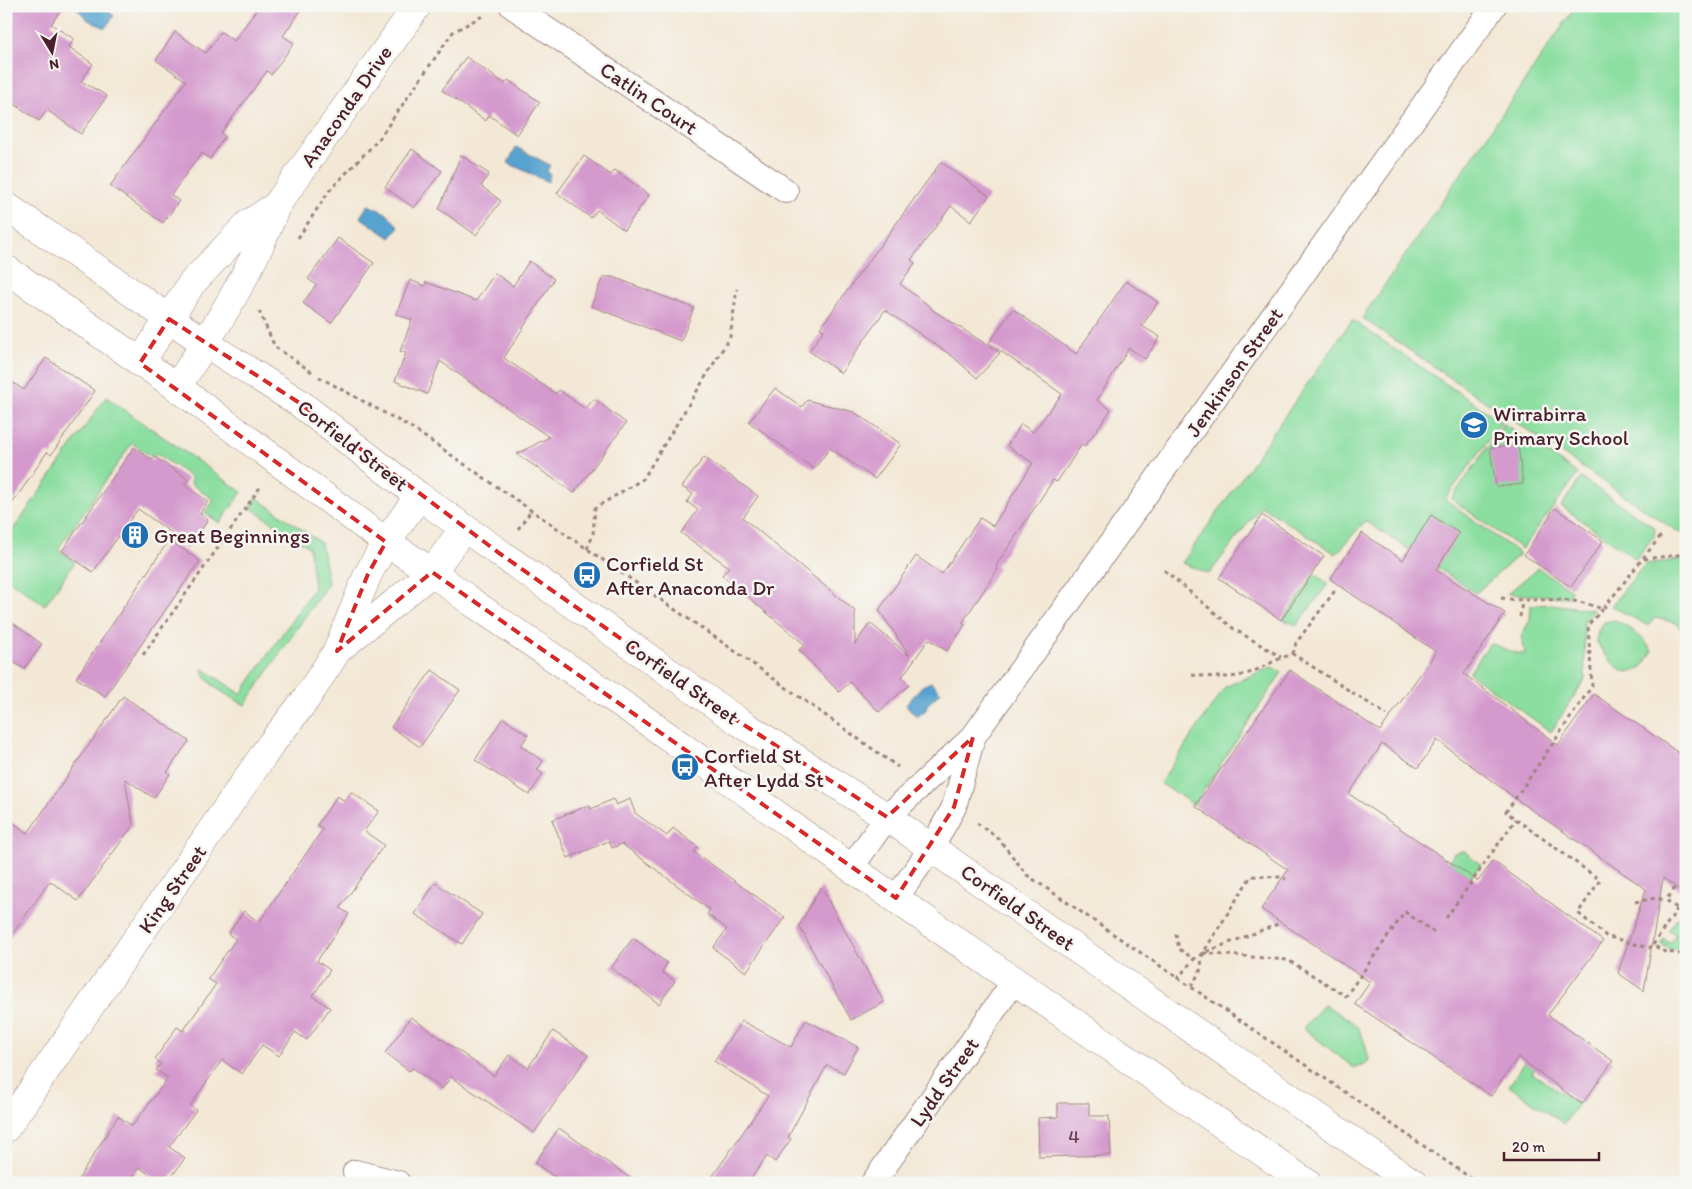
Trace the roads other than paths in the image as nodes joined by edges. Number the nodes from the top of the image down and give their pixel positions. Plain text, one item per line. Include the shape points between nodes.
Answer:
1 (417, 6) edge
2 (512, 6) edge
3 (1494, 6) edge
4 (786, 191) dead end
5 (6, 206) edge
6 (276, 206) junction
7 (6, 269) edge
8 (169, 319) junction
9 (205, 343) junction
10 (140, 363) junction
11 (177, 387) junction
12 (419, 496) junction
13 (464, 528) junction
14 (386, 542) junction
15 (432, 572) junction
16 (337, 651) junction
17 (974, 737) junction
18 (887, 817) junction
19 (932, 847) junction
20 (851, 868) junction
21 (896, 898) junction
22 (1015, 980) junction
23 (6, 1128) edge
24 (355, 1172) dead end
25 (398, 1183) edge
26 (873, 1183) edge
27 (1306, 1183) edge
28 (1413, 1183) edge

1 - 6 main road, Anaconda Drive
2 - 4 street, Catlin Court
3 - 17 street, Jenkinson Street
5 - 8 main road, Corfield Street
6 - 8 main road, Anaconda Drive via 248,224 192,283
6 - 9 main road, Anaconda Drive via 263,241
7 - 10 main road
8 - 9 main road, Corfield Street
8 - 10 main road, Anaconda Drive
9 - 11 main road, Anaconda Drive
9 - 12 main road, Corfield Street via 298,402
10 - 11 main road
11 - 14 main road
12 - 13 main road, Corfield Street
12 - 14 main road, King Street
13 - 15 main road, King Street
13 - 18 main road, Corfield Street via 738,721
14 - 15 main road
14 - 16 main road, King Street via 368,574
15 - 16 main road, King Street
15 - 20 main road
16 - 23 main road, King Street
17 - 18 street, Jenkinson Street
17 - 19 street, Jenkinson Street via 954,807
18 - 19 main road, Corfield Street
18 - 20 street, Jenkinson Street
19 - 21 street, Jenkinson Street
19 - 28 main road, Corfield Street
20 - 21 main road
21 - 22 main road
22 - 26 street, Lydd Street
22 - 27 main road
24 - 25 street

